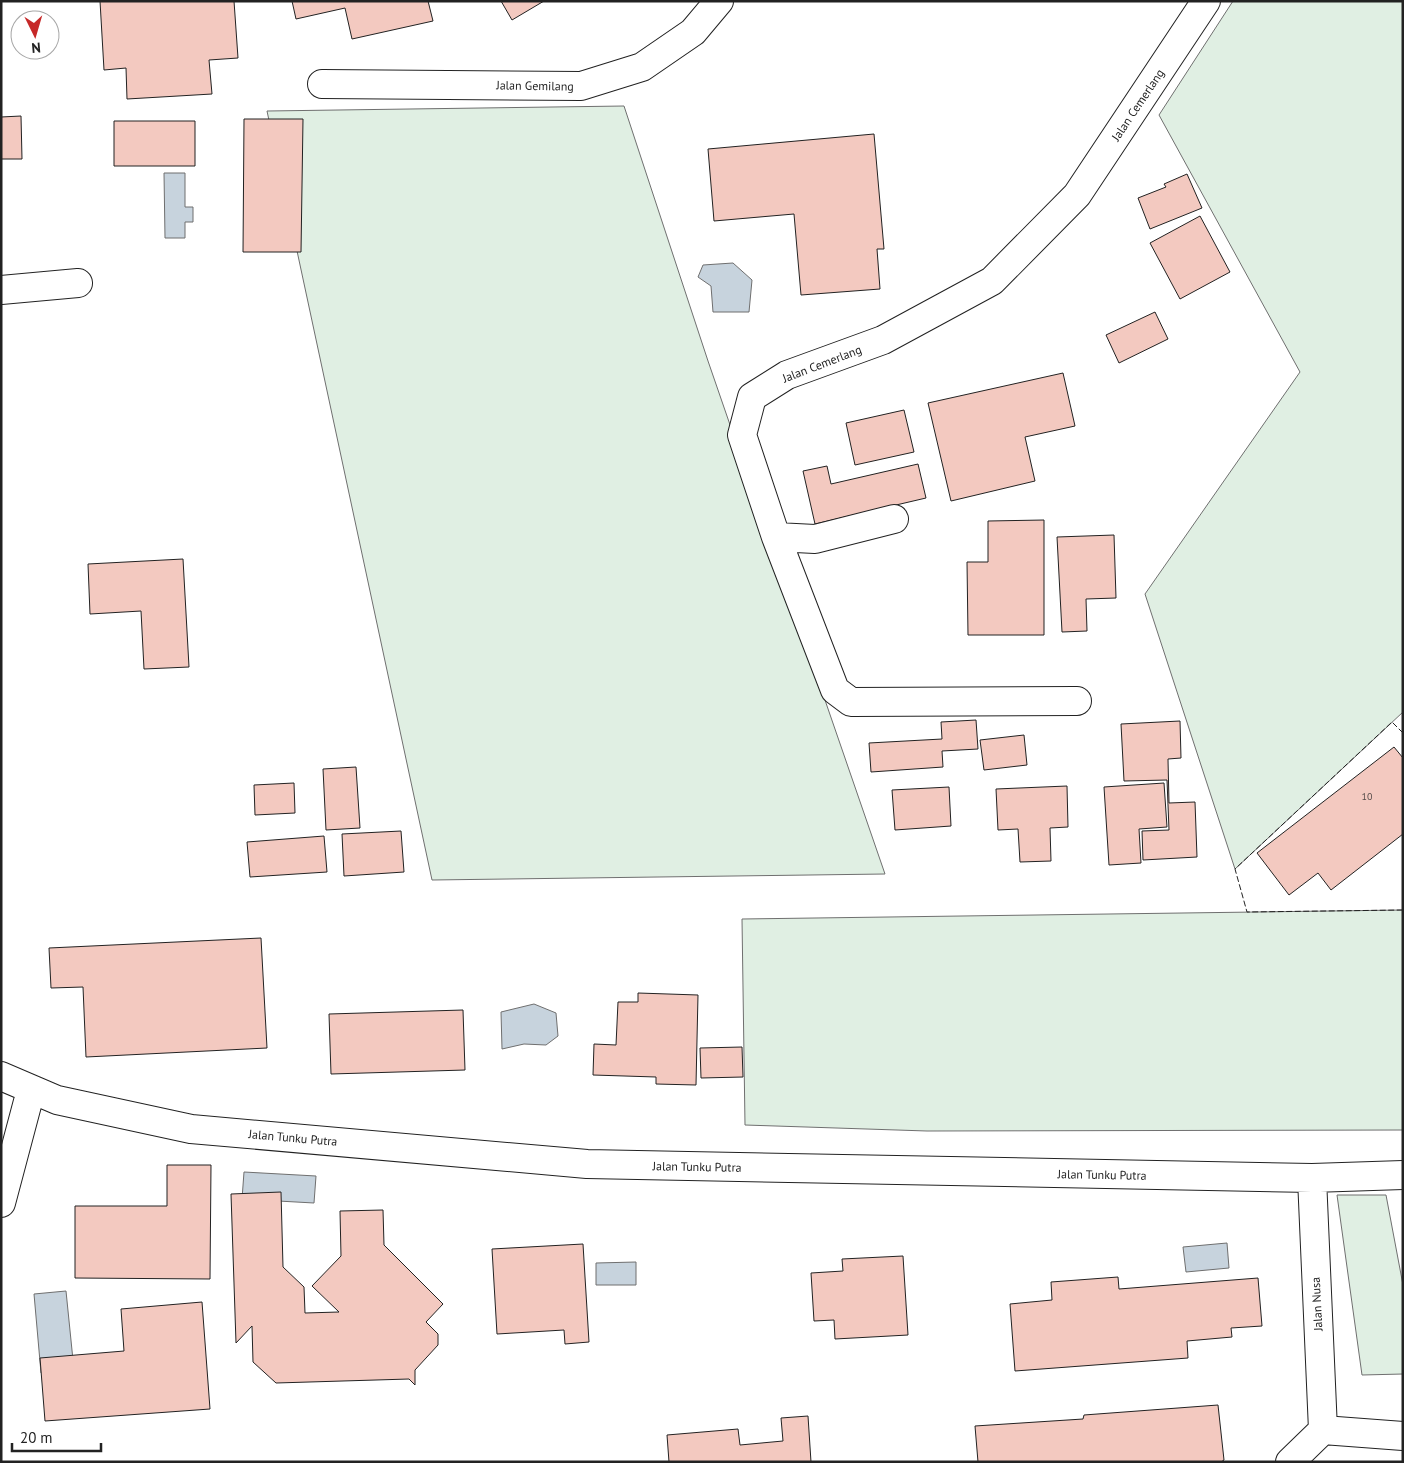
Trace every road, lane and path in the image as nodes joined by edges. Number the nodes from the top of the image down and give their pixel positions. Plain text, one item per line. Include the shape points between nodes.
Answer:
1 (718, 1) edge
2 (1206, 1) edge
3 (322, 84) dead end
4 (78, 283) dead end
5 (1, 290) edge
6 (894, 519) dead end
7 (776, 537) junction
8 (1077, 701) dead end
9 (1, 1076) edge
10 (30, 1090) junction
11 (1403, 1175) edge
12 (1312, 1178) junction
13 (1, 1202) edge
14 (1323, 1430) junction
15 (1403, 1436) edge
16 (1290, 1462) edge

1 - 3 street, Jalan Gemilang via 692,32 642,68 581,86
2 - 7 street, Jalan Cemerlang via 1077,195 992,282 883,340 787,375 752,397 742,434
4 - 5 street
6 - 7 street via 815,539
7 - 8 street, Jalan Cemerlang via 835,690 851,702
9 - 10 street, Jalan Tunku Putra
10 - 12 street, Jalan Tunku Putra via 57,1100 191,1129 587,1164
10 - 13 street
11 - 12 street, Jalan Tunku Putra
12 - 14 street, Jalan Nusa
14 - 15 street
14 - 16 street

